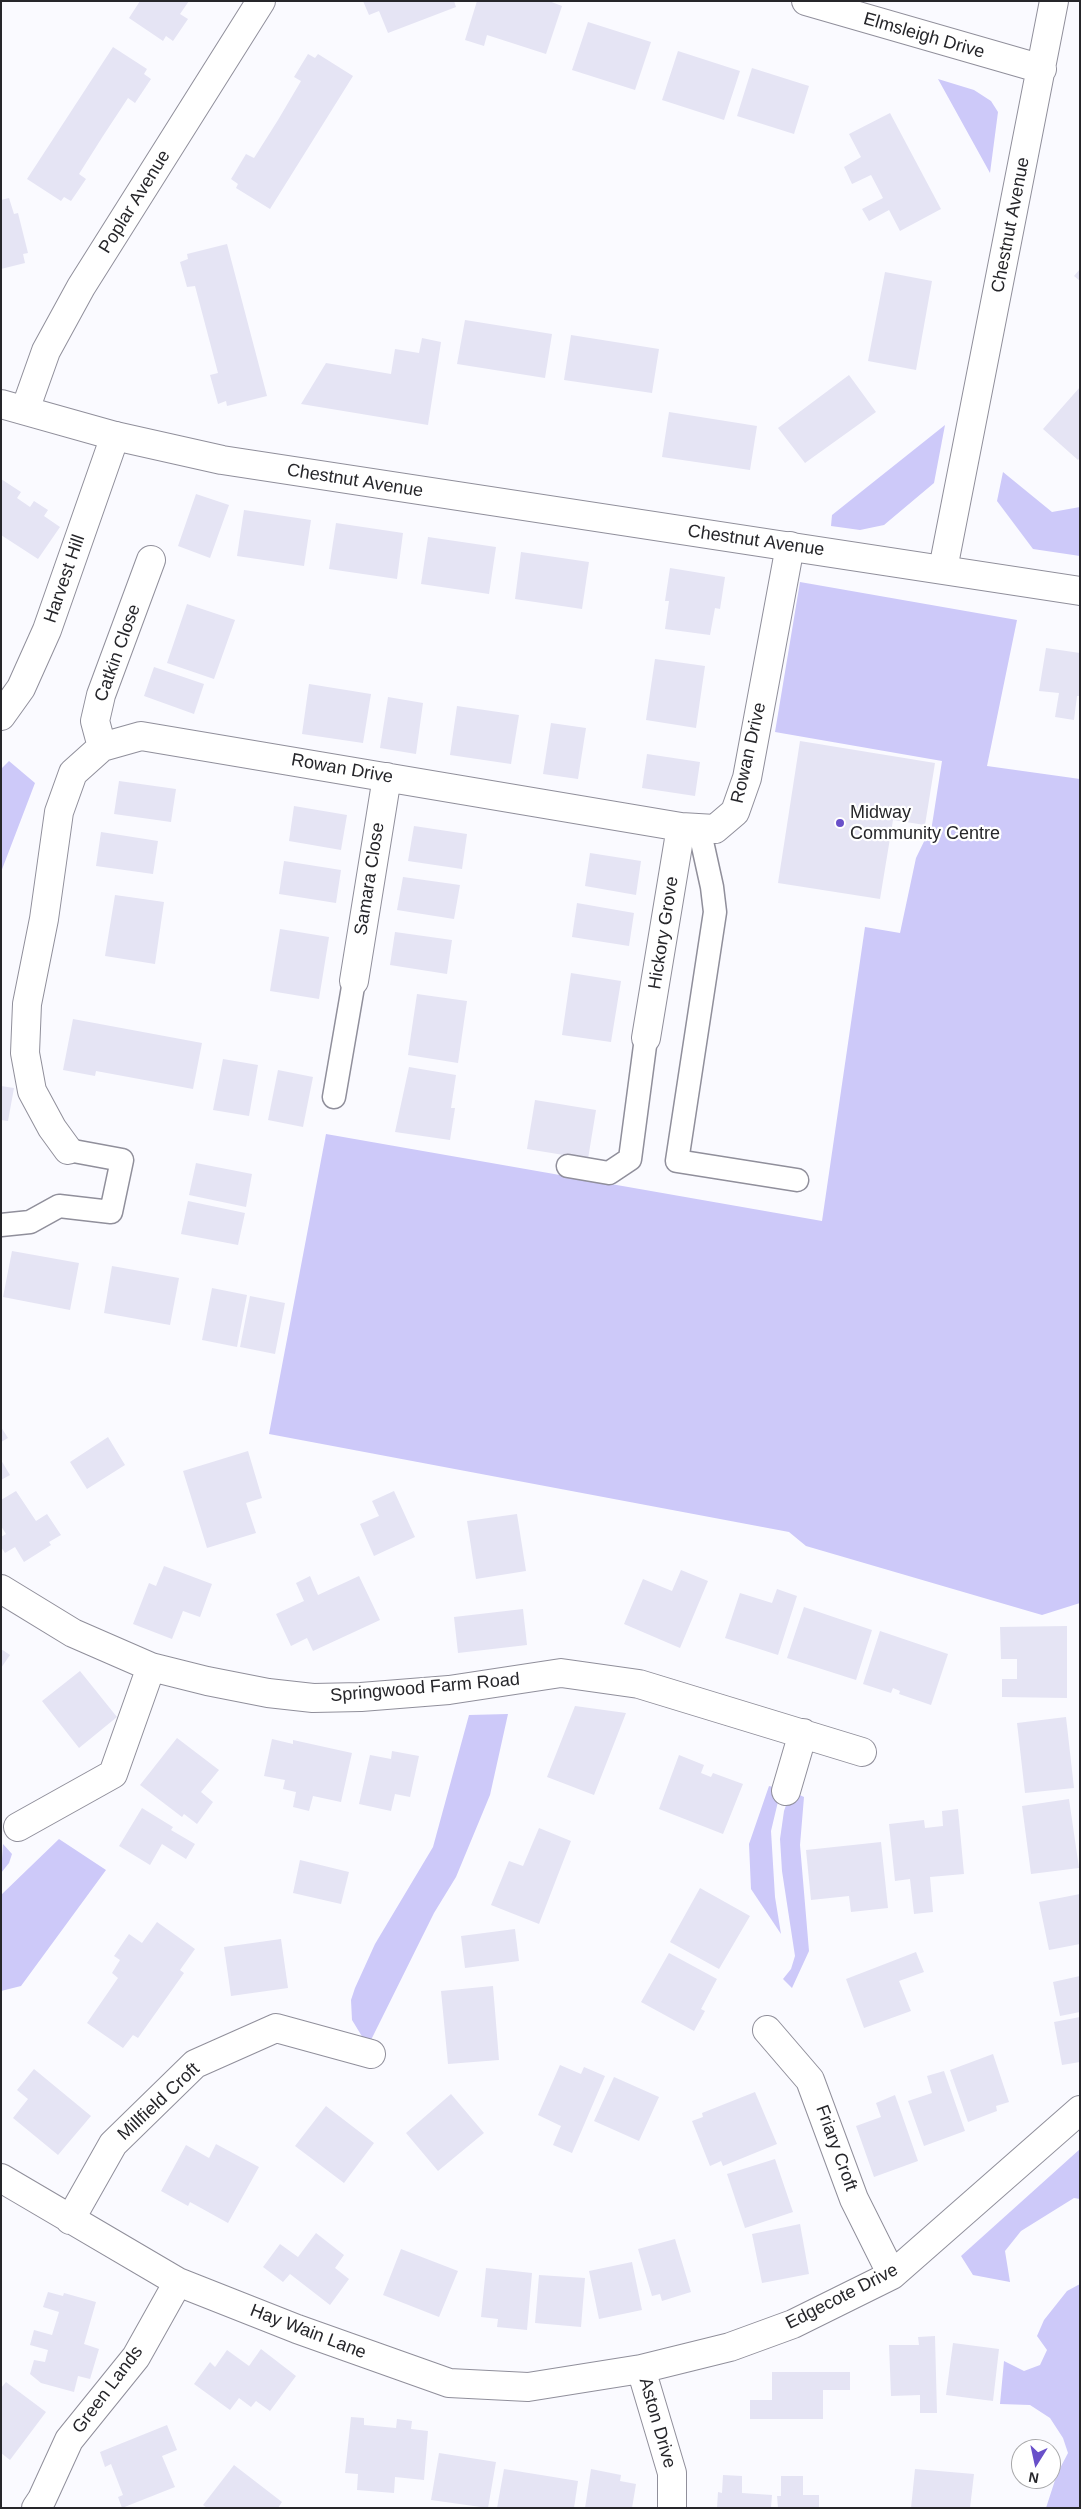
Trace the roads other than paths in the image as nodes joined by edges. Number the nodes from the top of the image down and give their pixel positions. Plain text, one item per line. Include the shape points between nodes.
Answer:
1 (260, 1) edge
2 (806, 1) edge
3 (1054, 1) edge
4 (1042, 69) junction
5 (13, 407) edge
6 (115, 436) junction
7 (790, 546) junction
8 (151, 560) dead end
9 (943, 569) junction
10 (1080, 590) edge
11 (1, 716) edge
12 (102, 746) junction
13 (387, 777) junction
14 (690, 827) junction
15 (354, 982) joint
16 (646, 1038) joint
17 (334, 1097) dead end
18 (68, 1150) joint
19 (568, 1166) dead end
20 (797, 1180) dead end
21 (1, 1225) edge
22 (1, 1590) edge
23 (151, 1667) junction
24 (803, 1733) junction
25 (862, 1752) dead end
26 (786, 1791) dead end
27 (18, 1827) dead end
28 (767, 2030) dead end
29 (371, 2054) dead end
30 (1080, 2110) edge
31 (1, 2178) edge
32 (70, 2220) junction
33 (892, 2275) junction
34 (178, 2282) junction
35 (641, 2369) junction
36 (45, 2505) edge
37 (672, 2508) edge

1 - 5 street, Poplar Avenue via 81,287
2 - 4 street, Elmsleigh Drive
3 - 4 street, Chestnut Avenue
4 - 9 street, Chestnut Avenue
5 - 6 street, Chestnut Avenue
6 - 7 street, Chestnut Avenue via 222,460 329,478
6 - 11 street, Harvest Hill via 47,630 21,688
7 - 9 street, Chestnut Avenue
7 - 14 street, Rowan Drive via 747,778 735,812 715,829
8 - 12 street, Catkin Close via 101,695 95,721
9 - 10 street
12 - 13 street, Rowan Drive via 142,736
12 - 18 street, Rowan Drive via 72,772 59,812 44,919 27,1004 26,1053 32,1091
13 - 14 street, Rowan Drive
13 - 15 street, Samara Close
14 - 16 street, Hickory Grove
14 - 20 lane via 712,887 715,912 677,1161
15 - 17 lane
16 - 19 lane via 630,1159 609,1173
18 - 21 lane via 122,1160 111,1212 59,1206 30,1222
22 - 23 street, Springwood Farm Road via 72,1633
23 - 24 street, Springwood Farm Road via 224,1685 313,1698 450,1690 561,1673 639,1684
23 - 27 street via 113,1774
24 - 25 street, Springwood Farm Road
24 - 26 street
28 - 33 street, Friary Croft via 810,2080 854,2199
29 - 32 street, Millfield Croft via 276,2028 195,2064 113,2144
30 - 33 street, Edgecote Drive
31 - 32 street, Hay Wain Lane
32 - 34 street, Hay Wain Lane
33 - 35 street, Edgecote Drive via 793,2324 730,2347
34 - 35 street, Hay Wain Lane via 449,2383 528,2387
34 - 36 street, Green Lands via 136,2357 69,2440
35 - 37 street, Aston Drive via 672,2473

